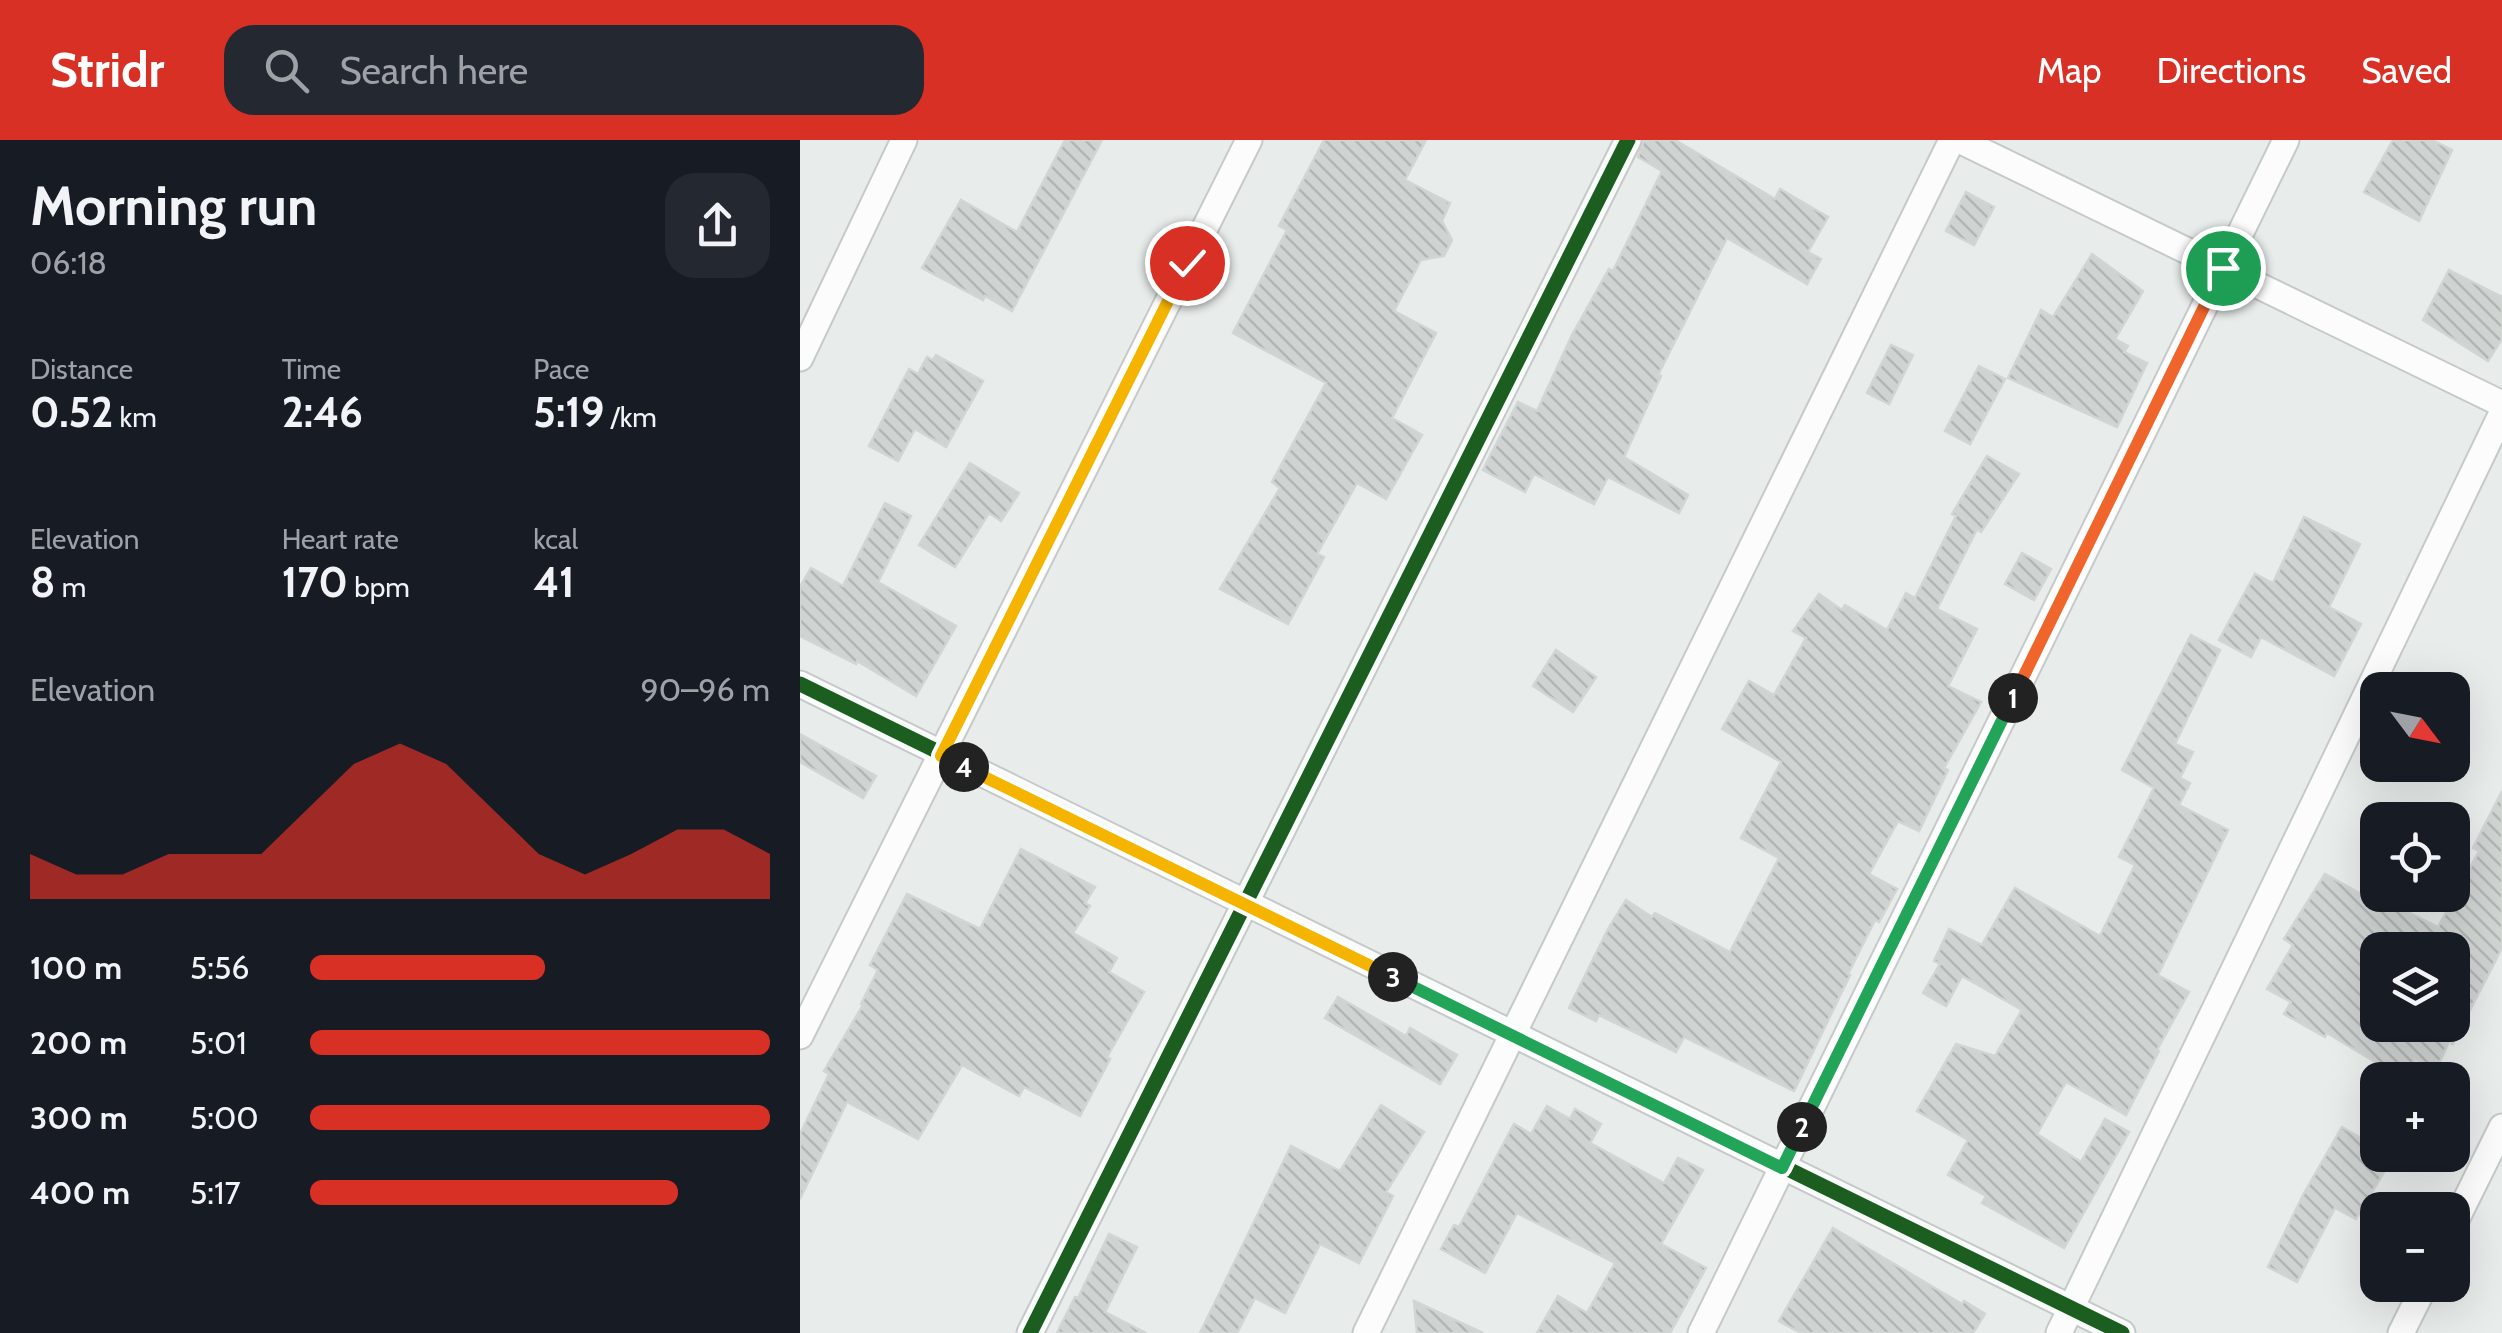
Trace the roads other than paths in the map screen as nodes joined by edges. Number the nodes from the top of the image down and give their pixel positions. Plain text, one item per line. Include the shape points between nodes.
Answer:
1 (904, 140) edge
2 (1249, 140) edge
3 (1628, 140) edge
4 (1956, 140) edge
5 (2286, 140) edge
6 (2223, 268) junction
7 (800, 358) edge
8 (2502, 404) edge
9 (2502, 412) edge
10 (800, 684) edge
11 (941, 756) junction
12 (1245, 904) junction
13 (800, 1036) edge
14 (1512, 1036) junction
15 (2502, 1128) edge
16 (1782, 1168) junction
17 (2470, 1192) edge
18 (2416, 1302) edge
19 (2071, 1309) junction
20 (1030, 1333) edge
21 (1366, 1333) edge
22 (1701, 1333) edge
23 (2060, 1333) edge
24 (2122, 1333) edge
25 (2401, 1333) edge

1 - 7 street
2 - 11 street
3 - 12 street
4 - 6 street
4 - 14 street
5 - 6 street
6 - 8 street
6 - 16 street
9 - 19 street
10 - 11 street
11 - 12 street
11 - 13 street
12 - 14 street
12 - 20 street
14 - 16 street
14 - 21 street
15 - 17 street
16 - 19 street
16 - 22 street
18 - 25 street
19 - 23 street
19 - 24 street

